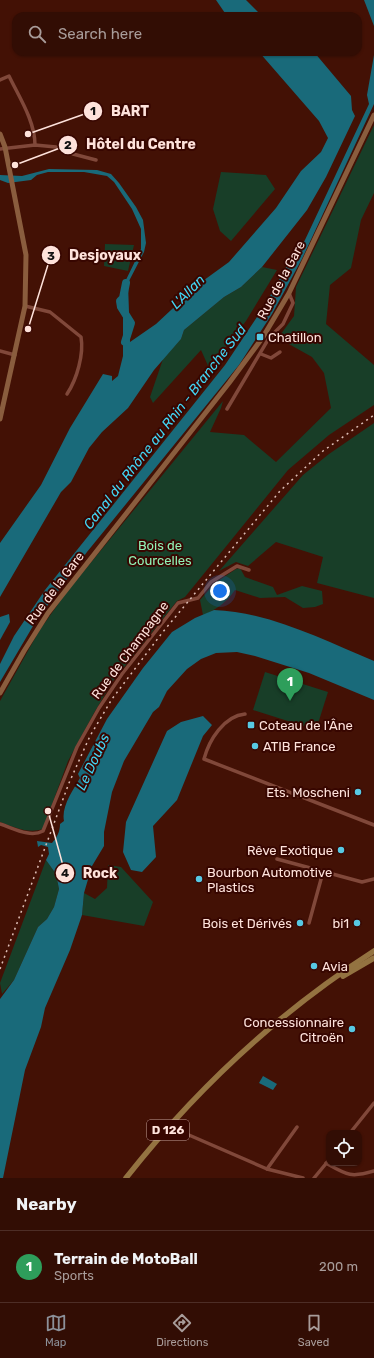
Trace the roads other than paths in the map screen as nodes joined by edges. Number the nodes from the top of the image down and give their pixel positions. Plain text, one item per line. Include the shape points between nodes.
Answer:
1 (0, 80) edge
2 (374, 115) edge
3 (0, 134) edge
4 (35, 145) junction
5 (2, 148) edge
6 (96, 160) dead end
7 (289, 293) junction
8 (25, 306) junction
9 (263, 337) junction
10 (269, 338) junction
11 (0, 351) edge
12 (280, 352) dead end
13 (261, 354) junction
14 (15, 355) junction
15 (68, 394) dead end
16 (227, 409) dead end
17 (0, 418) edge
18 (249, 570) dead end
19 (0, 693) edge
20 (245, 714) dead end
21 (0, 824) edge
22 (374, 825) edge
23 (277, 859) dead end
24 (323, 872) junction
25 (374, 879) edge
26 (309, 923) dead end
27 (374, 951) edge
28 (374, 958) edge
29 (211, 1083) junction
30 (374, 1103) edge
31 (297, 1127) dead end
32 (352, 1130) edge
33 (182, 1132) dead end
34 (326, 1163) edge
35 (334, 1166) edge
36 (267, 1170) junction
37 (374, 1171) edge
38 (126, 1178) edge
39 (303, 1178) edge
40 (314, 1178) edge

1 - 4 street via 9,76 31,124
2 - 7 main road, Rue de la Gare
3 - 5 main road
4 - 5 street
4 - 6 street via 56,146
5 - 8 main road via 10,173 26,255
7 - 9 main road, Rue de la Gare
7 - 10 street via 293,303 291,308 283,324
8 - 14 main road
8 - 15 street via 50,312 81,337 77,369
9 - 10 street
9 - 19 main road, Rue de la Gare via 48,613
10 - 13 street
11 - 14 street
12 - 13 street via 271,358
13 - 16 street
14 - 17 main road
18 - 21 street, Rue de Champagne via 236,566 211,582 198,598 178,603 136,654 99,708 77,747 43,831 29,833
20 - 22 street via 231,718 224,725 209,744 204,759
23 - 24 street
24 - 25 street via 362,882
24 - 26 street
27 - 29 main road, D 126 via 283,1016
28 - 29 main road, D 126 via 340,978 288,1016
29 - 38 main road, D 126
30 - 32 street
31 - 36 street
33 - 36 street
34 - 40 street
35 - 37 street via 346,1175 357,1176
36 - 39 street

